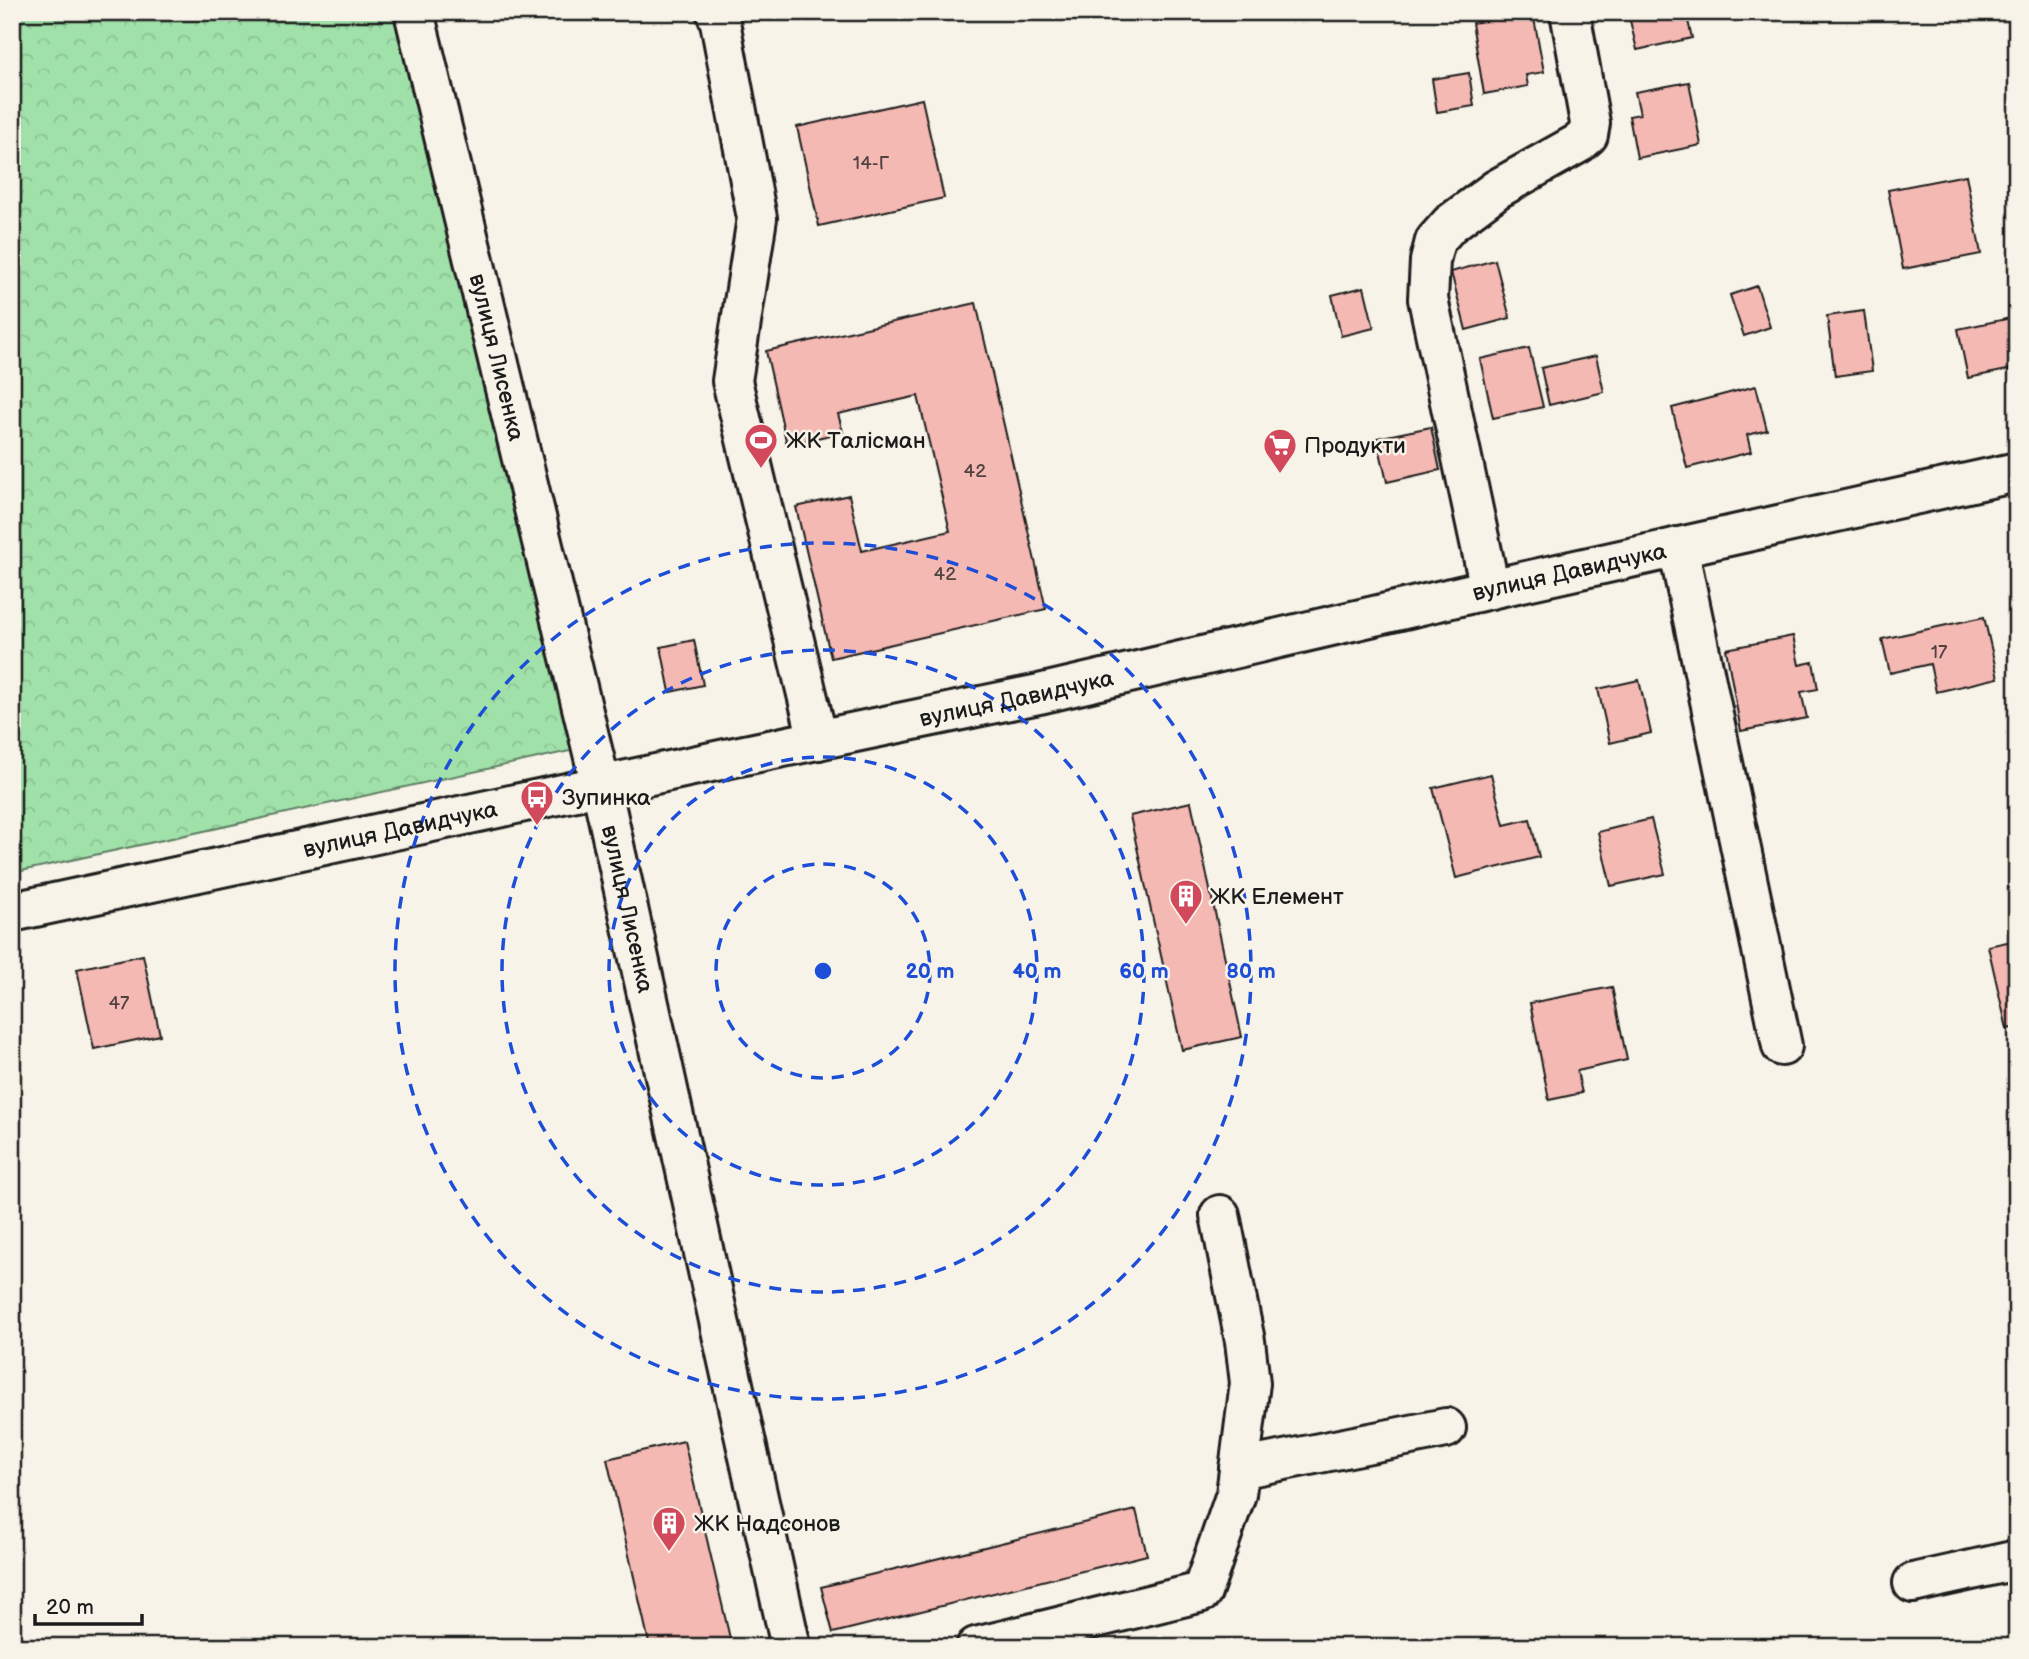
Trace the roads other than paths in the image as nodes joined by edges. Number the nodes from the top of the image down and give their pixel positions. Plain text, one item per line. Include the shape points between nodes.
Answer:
1 (414, 12) edge
2 (716, 12) edge
3 (1570, 12) edge
4 (2017, 472) edge
5 (1678, 547) junction
6 (1490, 589) junction
7 (818, 740) junction
8 (601, 786) junction
9 (12, 912) edge
10 (1782, 1046) dead end
11 (1220, 1215) dead end
12 (1446, 1427) dead end
13 (1239, 1469) junction
14 (2017, 1560) edge
15 (1913, 1583) dead end
16 (791, 1647) edge
17 (976, 1647) edge

1 - 8 street, вулиця Лисенка
2 - 7 street via 757,218 732,381
3 - 6 street via 1590,123 1588,135 1497,189 1450,225 1435,241 1430,261 1427,299
4 - 5 street, вулиця Давидчука
5 - 6 street, вулиця Давидчука
5 - 10 street
6 - 7 street, вулиця Давидчука via 1039,694
7 - 8 street, вулиця Давидчука
8 - 9 street, вулиця Давидчука
8 - 16 street, вулиця Лисенка
11 - 13 street via 1250,1383
12 - 13 street
13 - 17 street via 1236,1494 1202,1592
14 - 15 street

